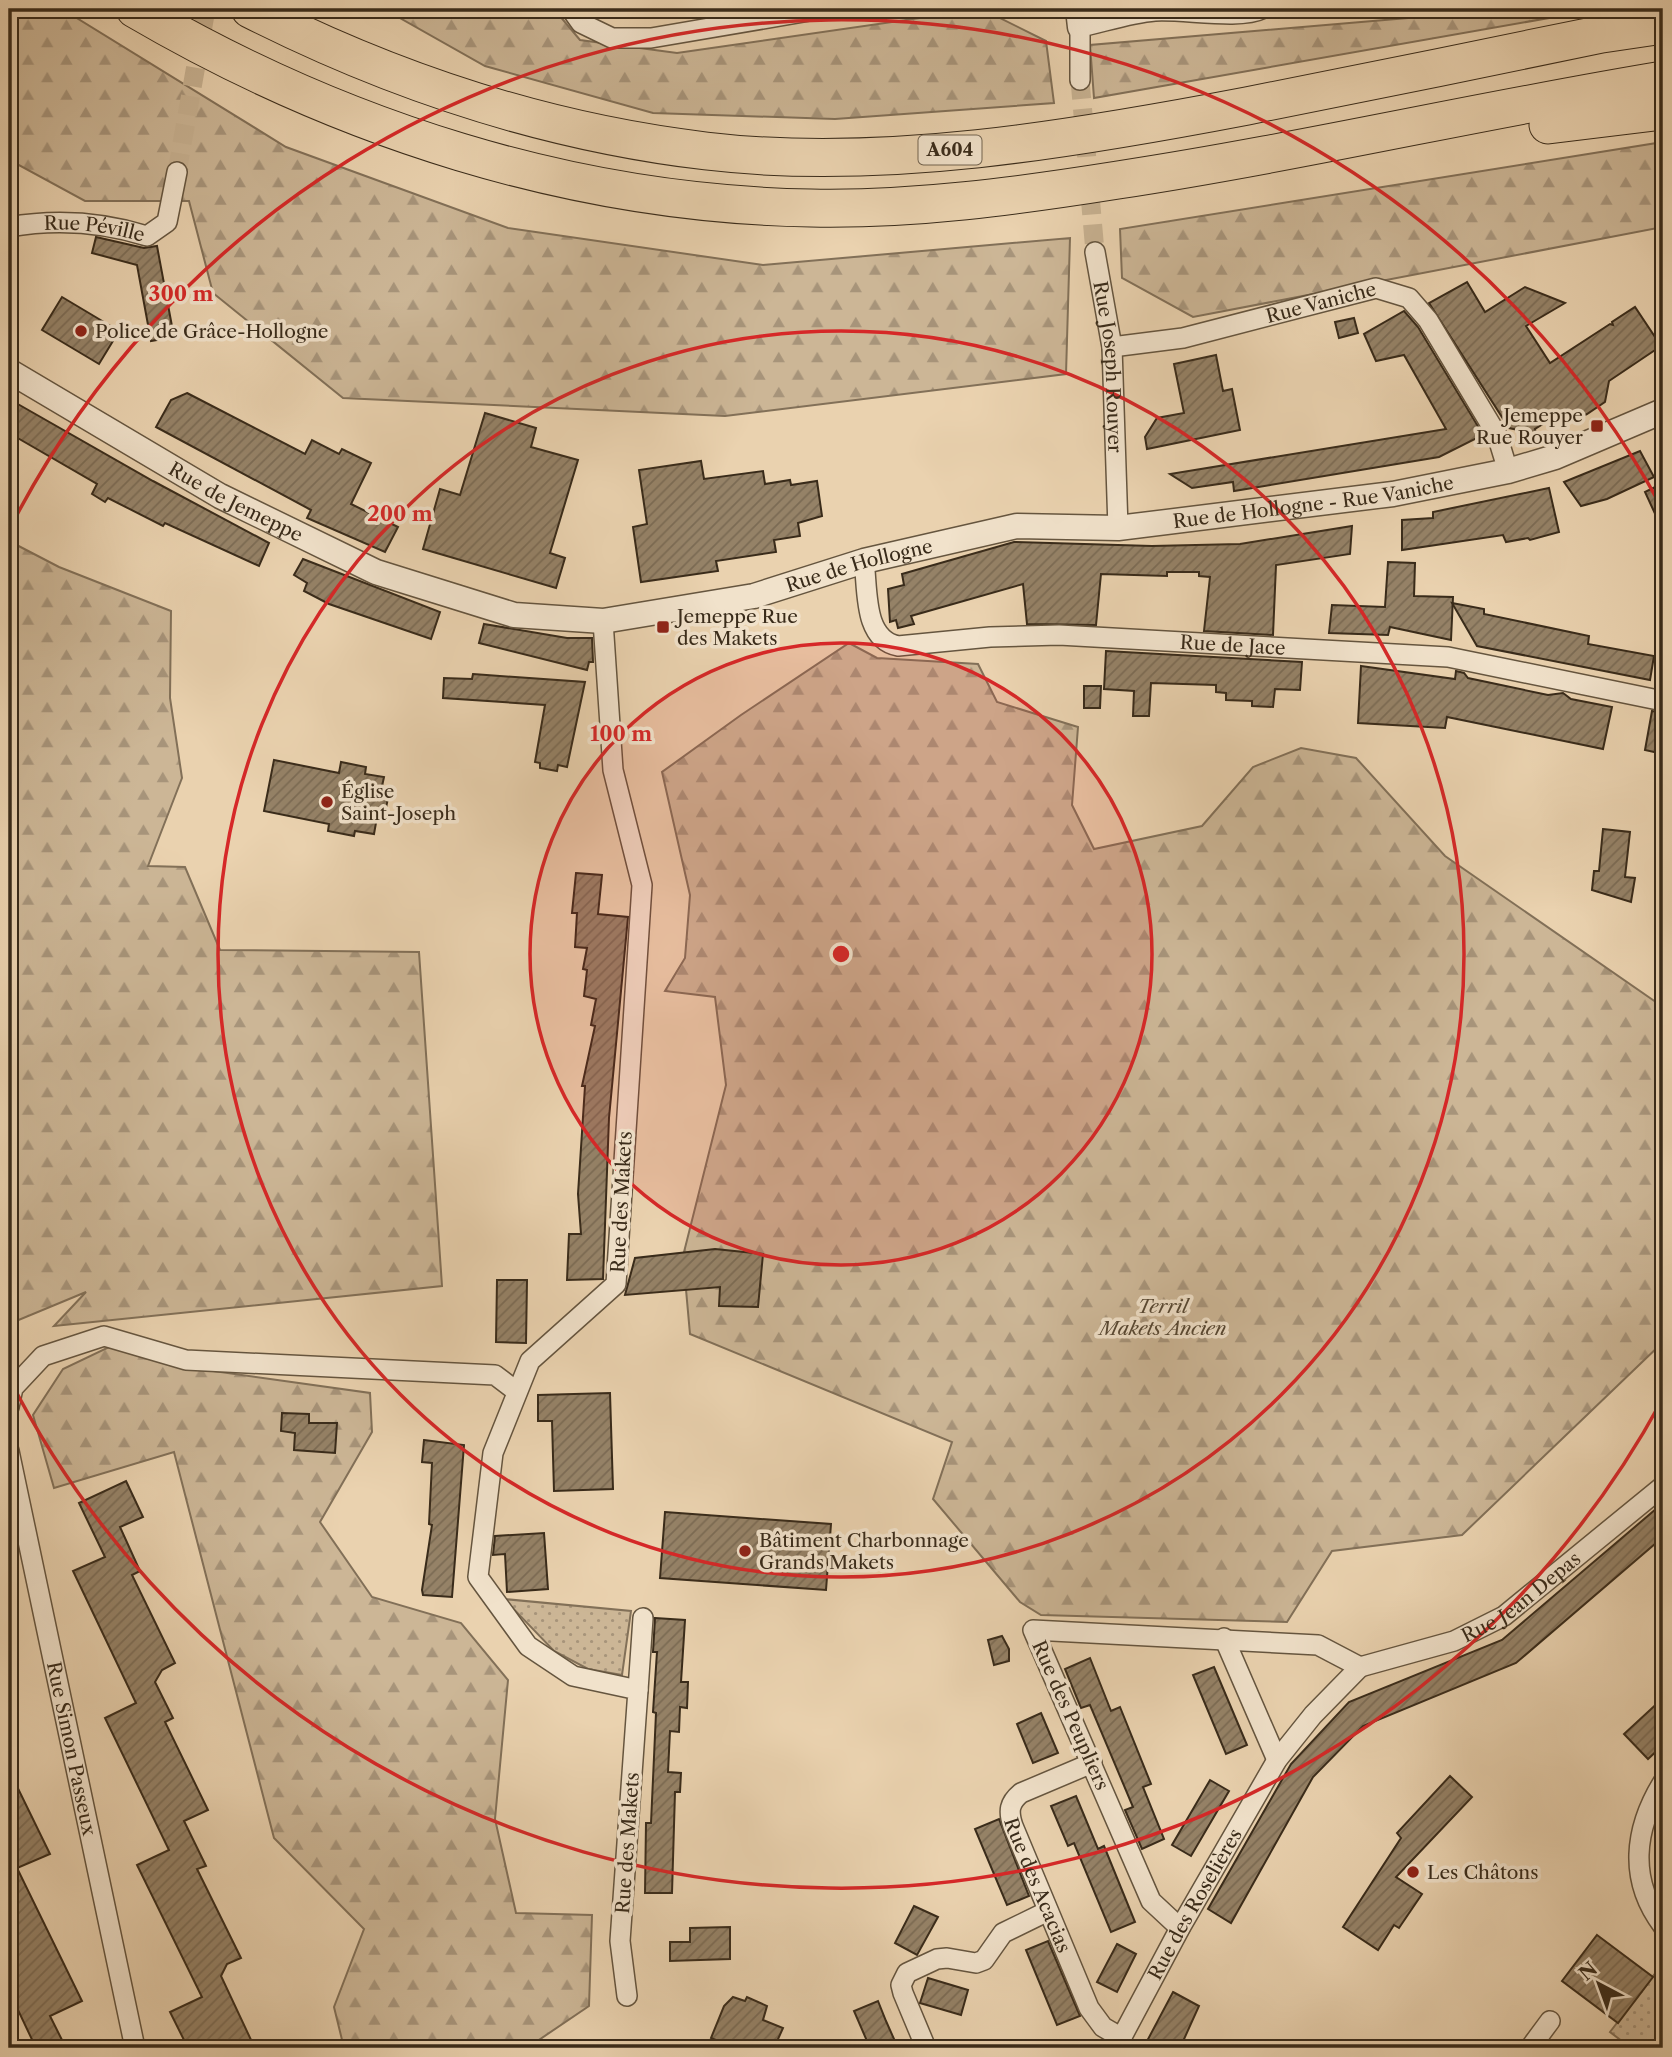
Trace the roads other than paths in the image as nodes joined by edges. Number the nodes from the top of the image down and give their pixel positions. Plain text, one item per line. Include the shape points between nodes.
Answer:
1 (135, 9) edge
2 (250, 9) edge
3 (571, 9) edge
4 (821, 9) edge
5 (1262, 9) edge
6 (1079, 18) edge
7 (1663, 25) edge
8 (1080, 80) tunnel mouth
9 (1663, 80) edge
10 (1663, 111) edge
11 (1287, 151) junction
12 (177, 172) tunnel mouth
13 (9, 227) edge
14 (1094, 251) tunnel mouth
15 (1112, 347) junction
16 (9, 371) edge
17 (1662, 411) edge
18 (1508, 471) junction
19 (1118, 528) junction
20 (864, 561) junction
21 (478, 606) joint
22 (603, 621) junction
23 (1663, 701) edge
24 (516, 1391) junction
25 (9, 1407) edge
26 (9, 1451) edge
27 (1663, 1486) edge
28 (643, 1618) dead end
29 (1224, 1638) junction
30 (1360, 1667) junction
31 (638, 1690) junction
32 (1277, 1760) junction
33 (1092, 1763) junction
34 (1663, 1782) edge
35 (1048, 1911) junction
36 (1661, 1917) edge
37 (1180, 1928) junction
38 (627, 1996) dead end
39 (1550, 2021) dead end
40 (1119, 2043) edge
41 (135, 2048) edge
42 (926, 2048) edge
43 (1530, 2048) edge

1 - 11 highway via 196,45 296,93 398,133 602,188 710,203 813,208 994,198
2 - 7 highway, A604 via 413,83 508,112 634,141 710,151 810,155 908,154 1143,126
3 - 4 street via 581,23 612,38 651,38
5 - 6 street via 1251,14 1185,9
6 - 8 street
9 - 11 highway
10 - 11 highway via 1584,118 1340,160
12 - 13 street, Rue Péville via 167,222 147,236 81,223
14 - 15 street, Rue Joseph Rouyer
15 - 18 street, Rue Vaniche via 1183,338 1376,288 1409,298 1428,320 1497,435
15 - 19 street, Rue Joseph Rouyer
16 - 21 street, Rue de Jemeppe via 220,496 376,572
17 - 18 street via 1555,457
18 - 19 street, Rue de Hollogne - Rue Vaniche via 1393,494
19 - 20 street, Rue de Hollogne via 1017,527
20 - 22 street, Rue de Hollogne via 754,596
20 - 23 street, Rue de Jace via 874,630 887,644 898,646 1059,635 1448,657
21 - 22 street, Rue de Hollogne via 547,620
22 - 24 street, Rue des Makets via 613,771 642,885 616,1284 530,1361
24 - 25 street via 495,1376 186,1360 104,1336 43,1356 13,1388
24 - 31 street, Rue des Makets via 492,1453 478,1577 528,1646 573,1676
26 - 41 street, Rue Simon Passeux
27 - 30 street, Rue Jean Depas via 1504,1616 1454,1641
28 - 31 street, Rue des Makets
29 - 30 street via 1318,1645
29 - 32 street
29 - 33 street, Rue des Peupliers via 1033,1630
30 - 32 street, Rue des Roselières
31 - 38 street, Rue des Makets via 620,1941
32 - 37 street, Rue des Roselières
33 - 35 street, Rue des Acacias via 1021,1793 1009,1810
33 - 37 street, Rue des Peupliers via 1151,1901
34 - 36 street via 1645,1817 1638,1846 1638,1870
35 - 40 street, Rue des Acacias via 1089,2007
35 - 42 street via 1003,1933 984,1960 937,1959 907,1973 901,1985
37 - 40 street, Rue des Roselières
39 - 43 street

